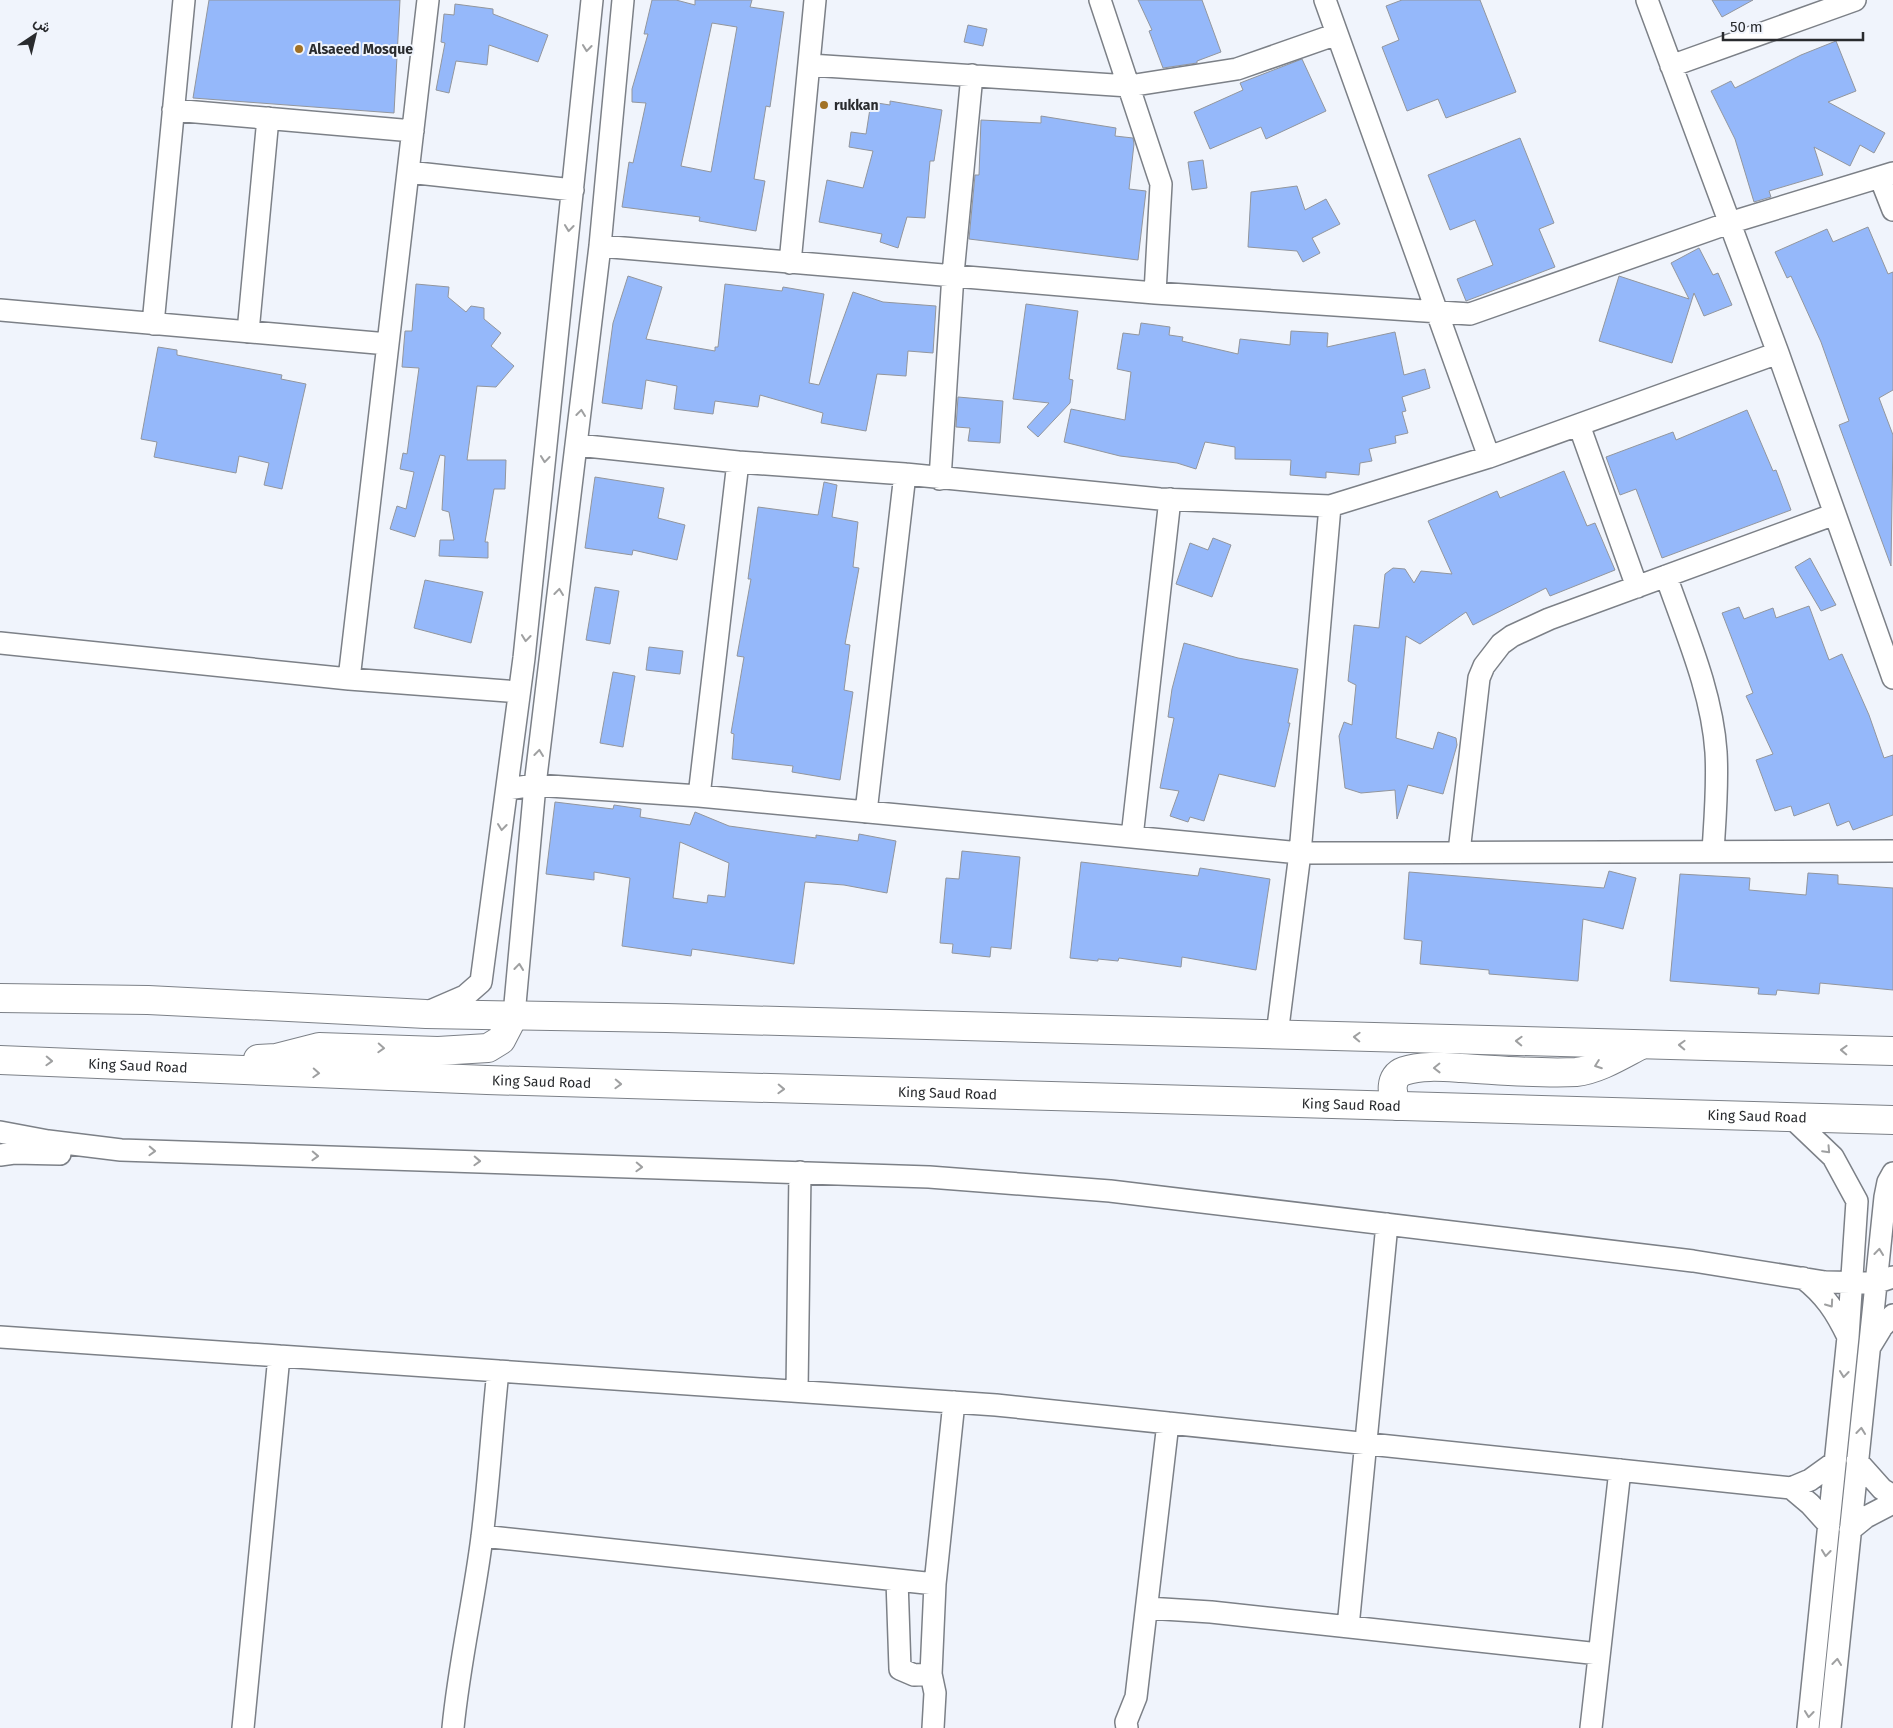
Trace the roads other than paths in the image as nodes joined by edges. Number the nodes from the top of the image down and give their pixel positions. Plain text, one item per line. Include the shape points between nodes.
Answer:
1 (184, 0) edge
2 (428, 0) edge
3 (592, 0) edge
4 (623, 0) edge
5 (815, 0) edge
6 (1100, 0) edge
7 (1325, 0) edge
8 (1647, 0) edge
9 (1855, 0) edge
10 (1338, 34) junction
11 (810, 65) junction
12 (1671, 66) junction
13 (972, 75) junction
14 (1129, 86) junction
15 (173, 110) junction
16 (268, 118) junction
17 (413, 131) junction
18 (408, 172) junction
19 (1887, 175) edge
20 (573, 190) junction
21 (1893, 210) edge
22 (1729, 223) junction
23 (600, 246) junction
24 (790, 263) junction
25 (953, 274) junction
26 (1155, 293) junction
27 (0, 310) edge
28 (1438, 313) junction
29 (153, 324) junction
30 (248, 332) junction
31 (388, 344) junction
32 (1778, 353) junction
33 (1579, 425) junction
34 (577, 445) junction
35 (1489, 457) junction
36 (738, 462) junction
37 (905, 474) junction
38 (940, 479) junction
39 (1170, 499) junction
40 (1330, 506) junction
41 (1835, 514) junction
42 (1666, 576) junction
43 (1637, 587) junction
44 (0, 643) edge
45 (1893, 678) edge
46 (349, 679) junction
47 (519, 692) junction
48 (535, 785) junction
49 (507, 789) junction
50 (699, 796) junction
51 (866, 812) junction
52 (1132, 837) junction
53 (1713, 851) junction
54 (1893, 851) edge
55 (1459, 852) junction
56 (1300, 853) junction
57 (0, 998) edge
58 (426, 1014) junction
59 (514, 1016) junction
60 (1277, 1034) junction
61 (1642, 1044) junction
62 (1893, 1051) edge
63 (0, 1060) edge
64 (159, 1065) junction
65 (1398, 1106) junction
66 (1791, 1117) junction
67 (1893, 1120) edge
68 (0, 1132) edge
69 (121, 1150) junction
70 (0, 1155) edge
71 (800, 1172) junction
72 (1893, 1173) edge
73 (1885, 1197) junction
74 (1857, 1201) junction
75 (1893, 1221) edge
76 (1387, 1224) junction
77 (1802, 1278) junction
78 (1884, 1280) edge
79 (1853, 1283) junction
80 (1893, 1315) edge
81 (0, 1337) edge
82 (1848, 1337) junction
83 (1869, 1347) junction
84 (280, 1356) junction
85 (498, 1371) junction
86 (797, 1390) junction
87 (954, 1402) junction
88 (1168, 1423) junction
89 (1366, 1444) junction
90 (1858, 1461) junction
91 (1835, 1462) junction
92 (1620, 1470) junction
93 (1791, 1488) junction
94 (1893, 1496) edge
95 (1893, 1503) edge
96 (1829, 1525) junction
97 (1850, 1530) junction
98 (482, 1536) junction
99 (897, 1580) junction
100 (935, 1584) junction
101 (1147, 1608) junction
102 (1348, 1627) junction
103 (1599, 1654) junction
104 (931, 1674) junction
105 (243, 1728) edge
106 (453, 1728) edge
107 (933, 1728) edge
108 (1127, 1728) edge
109 (1591, 1728) edge
110 (1808, 1728) edge
111 (1830, 1728) edge

1 - 15 street
2 - 17 street
3 -> 20 street
4 - 23 street
5 - 11 street
6 - 14 street
7 - 10 street
8 - 12 street
9 - 12 street
10 - 14 street via 1237,69
10 - 28 street
11 - 13 street
11 - 24 street
12 - 22 street
13 - 14 street
13 - 25 street
14 - 26 street via 1161,184
15 - 16 street
15 - 29 street
16 - 17 street
16 - 30 street
17 - 18 street
18 - 20 street
18 - 31 street
19 - 21 street
19 - 22 street
20 -> 47 street
22 - 28 street via 1470,314
22 - 32 street
23 - 24 street
34 -> 23 street
24 - 25 street
25 - 26 street
25 - 38 street
26 - 28 street
27 - 29 street
28 - 35 street
29 - 30 street
30 - 31 street
31 - 46 street
32 - 33 street
32 - 41 street
33 - 35 street
33 - 43 street
34 - 36 street
48 -> 34 street
35 - 40 street
36 - 37 street
36 - 50 street
37 - 38 street
37 - 51 street
38 - 39 street
39 - 40 street
39 - 52 street
40 - 56 street
41 - 42 street
41 - 45 street
42 - 43 street
42 - 53 street via 1712,721 1716,753
43 - 55 street via 1524,630 1492,654 1484,666 1476,692
44 - 46 street
46 - 47 street
47 - 49 street
48 - 49 street
48 - 50 street
59 -> 48 street
49 -> 58 street via 482,982 465,996
50 - 51 street
51 - 52 street
52 - 56 street
53 - 54 street
53 - 55 street
55 - 56 street
56 - 60 street
57 - 58 main road via 148,1000
58 - 59 main road
59 - 60 main road
64 -> 59 main road via 276,1058 319,1047 438,1051 488,1048 501,1040
61 -> 60 main road
62 -> 61 main road
61 -> 65 main road via 1617,1058 1577,1072 1445,1068 1403,1071 1395,1078 1392,1088 1392,1098
63 -> 64 main road, King Saud Road
64 -> 65 main road, King Saud Road via 487,1080
65 - 66 main road, King Saud Road
66 - 67 main road, King Saud Road
66 -> 74 street via 1833,1157
68 - 69 street
69 - 70 street
69 -> 71 street
71 - 76 street via 929,1177 1110,1191
71 - 86 street
72 - 73 street
73 - 74 street
73 - 75 street
78 -> 73 street
74 - 79 street
76 - 77 street via 1693,1261
76 - 89 street
77 - 79 street
77 -> 82 street via 1830,1303
78 - 79 street
78 - 83 street
79 - 82 street
80 - 83 street
81 - 84 street
82 -> 91 street
90 -> 83 street
84 - 85 street
84 - 105 street
85 - 86 street
85 - 98 street
86 - 87 street
87 - 88 street
87 - 100 street
88 - 89 street
88 - 101 street
89 - 92 street
89 - 102 street
90 - 94 street via 1882,1489
90 - 97 street
91 - 93 street via 1810,1480
91 - 96 street
92 - 93 street
92 - 103 street
93 - 96 street
95 - 97 street via 1866,1516
96 -> 110 street
111 -> 97 street
98 - 99 street
98 - 106 street via 469,1626 458,1673
99 - 100 street
99 - 104 street via 900,1669 914,1675
100 - 104 street
101 - 102 street
101 - 108 street via 1136,1697 1126,1722
102 - 103 street
103 - 109 street
104 - 107 street via 935,1693

